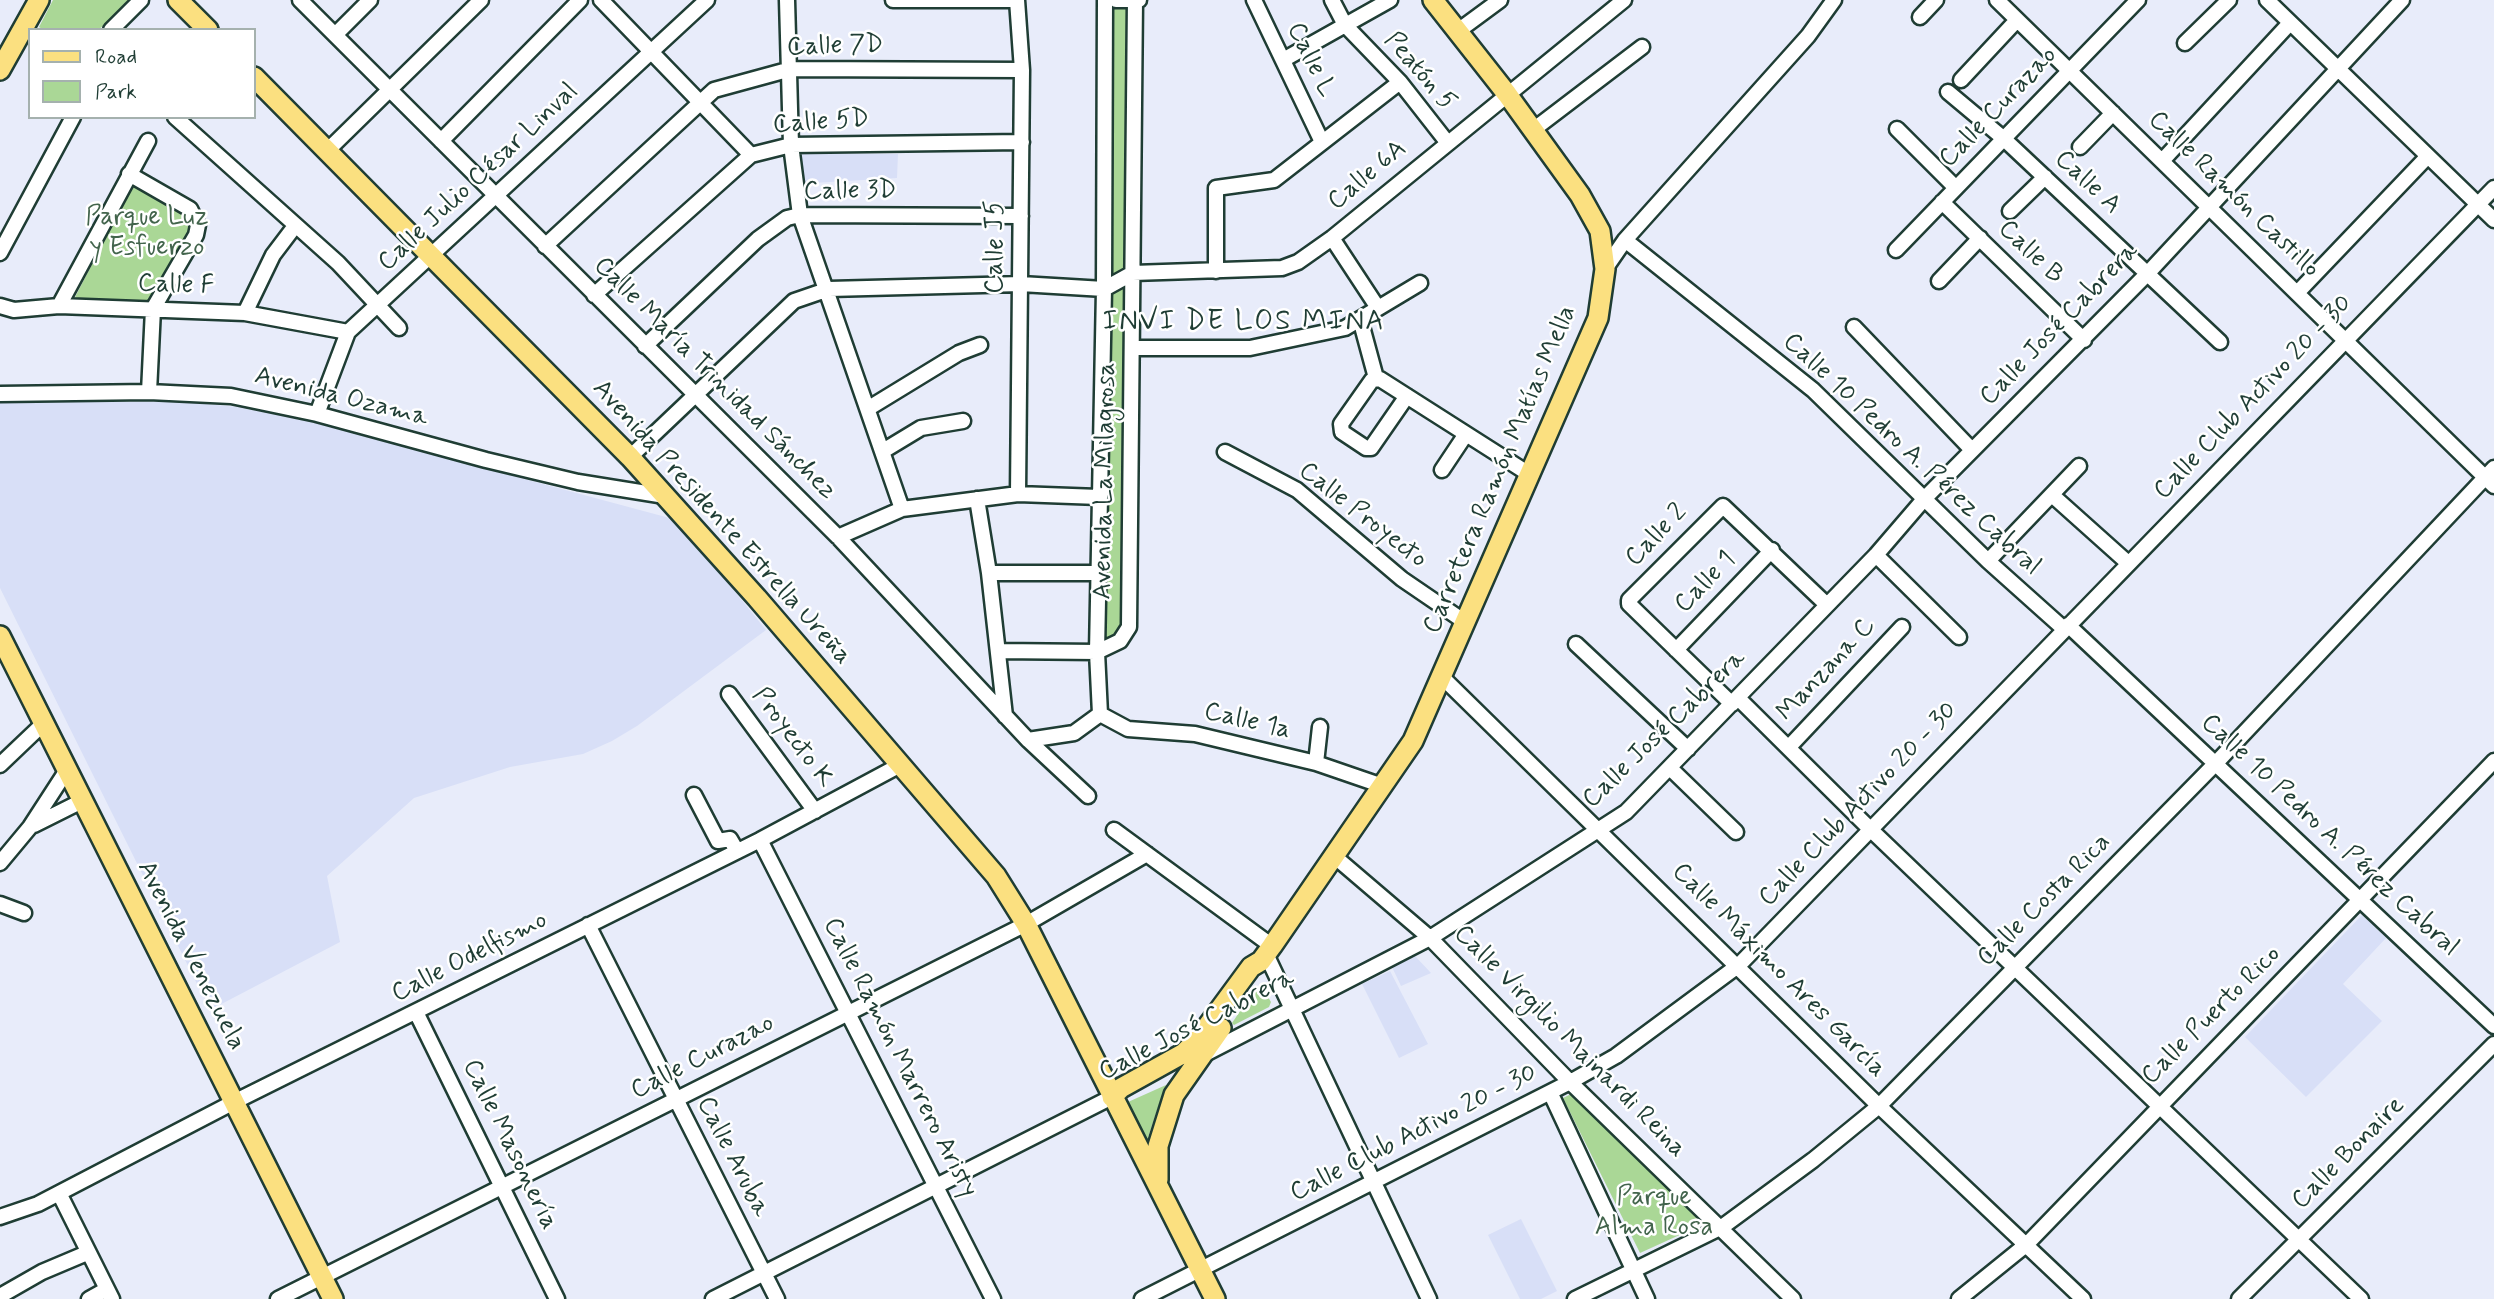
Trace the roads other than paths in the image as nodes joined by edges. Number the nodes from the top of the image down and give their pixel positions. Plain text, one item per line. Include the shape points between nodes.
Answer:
1 (38, 0) edge
2 (141, 0) edge
3 (178, 0) edge
4 (300, 0) edge
5 (370, 0) edge
6 (481, 0) edge
7 (580, 0) edge
8 (601, 0) edge
9 (707, 0) edge
10 (787, 0) edge
11 (893, 0) edge
12 (942, 0) edge
13 (1015, 0) edge
14 (1105, 0) edge
15 (1116, 0) edge
16 (1137, 0) edge
17 (1254, 0) edge
18 (1332, 0) edge
19 (1390, 0) edge
20 (1433, 0) edge
21 (1500, 0) edge
22 (1624, 0) edge
23 (1834, 0) edge
24 (1936, 0) edge
25 (1997, 0) edge
26 (2138, 0) edge
27 (2228, 0) edge
28 (2267, 0) edge
29 (2402, 0) edge
30 (1920, 17) dead end
31 (2017, 19) junction
32 (2290, 23) junction
33 (1345, 25) junction
34 (113, 28) edge
35 (206, 28) edge
36 (27, 29) edge
37 (1458, 32) junction
38 (335, 35) junction
39 (2185, 43) dead end
40 (1642, 47) dead end
41 (650, 53) junction
42 (1283, 60) junction
43 (2336, 68) junction
44 (791, 69) junction
45 (0, 70) edge
46 (2070, 70) junction
47 (1022, 71) junction
48 (256, 79) edge
49 (1961, 80) dead end
50 (1400, 82) junction
51 (390, 90) junction
52 (1948, 92) dead end
53 (1507, 94) junction
54 (699, 101) junction
55 (2113, 113) junction
56 (72, 119) edge
57 (177, 119) edge
58 (1897, 129) dead end
59 (1533, 130) junction
60 (2003, 138) junction
61 (148, 141) dead end
62 (441, 141) junction
63 (1022, 142) junction
64 (1322, 142) junction
65 (1447, 142) junction
66 (791, 145) junction
67 (2081, 147) dead end
68 (327, 151) junction
69 (751, 155) junction
70 (2428, 156) junction
71 (2162, 161) junction
72 (129, 174) junction
73 (2045, 177) junction
74 (1956, 188) junction
75 (2494, 188) edge
76 (495, 196) junction
77 (1942, 202) junction
78 (2478, 205) junction
79 (2211, 207) junction
80 (2010, 211) dead end
81 (800, 215) junction
82 (1021, 216) junction
83 (2494, 220) edge
84 (295, 226) junction
85 (1332, 238) junction
86 (1980, 238) junction
87 (1625, 240) junction
88 (545, 246) junction
89 (1896, 250) dead end
90 (0, 253) edge
91 (432, 256) junction
92 (1605, 269) junction
93 (1216, 271) junction
94 (1133, 273) junction
95 (2148, 273) junction
96 (1939, 281) dead end
97 (1420, 283) dead end
98 (1021, 284) junction
99 (829, 289) junction
100 (1104, 289) junction
101 (2298, 292) junction
102 (594, 295) junction
103 (377, 303) junction
104 (0, 306) edge
105 (59, 306) junction
106 (1378, 308) junction
107 (153, 309) junction
108 (245, 313) junction
109 (1360, 319) junction
110 (1854, 327) dead end
111 (399, 328) dead end
112 (348, 332) junction
113 (2346, 338) junction
114 (2084, 340) junction
115 (2220, 342) dead end
116 (980, 345) dead end
117 (645, 346) junction
118 (1132, 348) junction
119 (1376, 378) junction
120 (149, 392) junction
121 (0, 394) edge
122 (695, 396) junction
123 (1407, 396) junction
124 (869, 408) junction
125 (317, 414) junction
126 (963, 422) dead end
127 (1466, 434) junction
128 (1972, 450) junction
129 (883, 451) junction
130 (1226, 452) dead end
131 (629, 457) junction
132 (2079, 466) dead end
133 (1442, 470) dead end
134 (1529, 474) junction
135 (2491, 477) edge
136 (1018, 494) junction
137 (2052, 495) junction
138 (665, 496) junction
139 (1099, 497) junction
140 (1925, 498) junction
141 (977, 499) junction
142 (902, 509) junction
143 (838, 537) junction
144 (1772, 550) junction
145 (1876, 555) junction
146 (1988, 561) junction
147 (2128, 564) junction
148 (989, 573) junction
149 (1098, 573) junction
150 (1827, 605) junction
151 (1465, 622) junction
152 (1902, 626) dead end
153 (2066, 627) junction
154 (0, 636) edge
155 (1959, 638) dead end
156 (1576, 644) dead end
157 (1676, 650) junction
158 (998, 651) junction
159 (1097, 652) junction
160 (1441, 676) junction
161 (729, 694) dead end
162 (1735, 701) junction
163 (1100, 714) junction
164 (1005, 716) junction
165 (44, 723) junction
166 (1321, 727) dead end
167 (1028, 740) junction
168 (1789, 747) junction
169 (1688, 749) junction
170 (2494, 761) edge
171 (1316, 763) junction
172 (2216, 763) junction
173 (902, 764) junction
174 (0, 765) edge
175 (1670, 768) junction
176 (67, 770) junction
177 (1383, 786) junction
178 (694, 795) dead end
179 (1088, 796) dead end
180 (82, 801) junction
181 (815, 811) junction
182 (30, 827) junction
183 (1869, 828) junction
184 (1114, 830) dead end
185 (1600, 831) junction
186 (1736, 832) dead end
187 (760, 840) junction
188 (737, 851) junction
189 (1147, 854) junction
190 (1334, 856) junction
191 (0, 863) edge
192 (2361, 900) junction
193 (0, 904) edge
194 (24, 913) dead end
195 (1026, 924) junction
196 (588, 925) junction
197 (1430, 938) junction
198 (1266, 954) junction
199 (1739, 965) junction
200 (2015, 966) junction
201 (1292, 1009) junction
202 (849, 1012) junction
203 (416, 1014) junction
204 (2494, 1027) edge
205 (2494, 1044) edge
206 (1202, 1056) junction
207 (1570, 1082) junction
208 (1550, 1092) junction
209 (1112, 1097) junction
210 (675, 1100) junction
211 (234, 1102) junction
212 (2160, 1104) junction
213 (1879, 1106) junction
214 (1371, 1182) junction
215 (937, 1184) junction
216 (1158, 1185) junction
217 (503, 1188) junction
218 (59, 1193) junction
219 (0, 1217) edge
220 (1722, 1227) junction
221 (2299, 1238) junction
222 (2027, 1244) junction
223 (87, 1253) junction
224 (1200, 1270) junction
225 (1634, 1270) junction
226 (764, 1273) junction
227 (322, 1277) junction
228 (110, 1294) edge
229 (0, 1296) edge
230 (89, 1299) edge
231 (278, 1299) edge
232 (333, 1299) edge
233 (557, 1299) edge
234 (713, 1299) edge
235 (777, 1299) edge
236 (993, 1299) edge
237 (1142, 1299) edge
238 (1214, 1299) edge
239 (1429, 1299) edge
240 (1575, 1299) edge
241 (1647, 1299) edge
242 (1793, 1299) edge
243 (1959, 1299) edge
244 (2083, 1299) edge
245 (2239, 1299) edge
246 (2361, 1299) edge

1 - 36 main road
2 - 34 street
3 - 35 main road
4 - 38 street, Calle María Trinidad Sánchez
5 - 38 street
6 - 51 street
7 - 62 street
8 - 41 street
9 - 41 street, Calle Julio César Linval
10 - 44 street
11 - 12 street
12 - 13 street
13 - 47 street, Calle J5
14 - 100 street, Avenida La Milagrosa
15 - 16 street
16 - 94 street, Avenida La Milagrosa
17 - 42 street, Calle L
18 - 33 street, Peatón 5
19 - 33 street
20 - 37 main road, Carretera Ramón Matías Mella
21 - 37 street
22 - 53 street, Calle 6A
23 - 87 street via 1808,36
24 - 30 street
25 - 31 street, Calle Ramón Castillo
26 - 46 street, Calle Curazao
27 - 39 street
28 - 32 street
29 - 43 street, Calle José Cabrera
31 - 46 street, Calle Ramón Castillo
31 - 49 street
32 - 43 street
32 - 71 street
33 - 42 street
33 - 50 street, Peatón 5
36 - 45 main road
37 - 53 main road, Carretera Ramón Matías Mella
38 - 51 street, Calle María Trinidad Sánchez
40 - 59 street
41 - 54 street
41 - 76 street, Calle Julio César Linval
42 - 64 street, Calle L
43 - 70 street
43 - 79 street, Calle José Cabrera
44 - 47 street, Calle 7D
44 - 54 street, Calle 7D via 714,90
44 - 66 street
46 - 55 street, Calle Ramón Castillo
46 - 60 street, Calle Curazao
47 - 63 street, Calle J5
48 - 68 main road, Avenida Presidente Estrella Ureña
50 - 64 street
50 - 65 street, Peatón 5
51 - 62 street, Calle María Trinidad Sánchez
51 - 68 street
52 - 60 street, Calle A
53 - 59 main road, Carretera Ramón Matías Mella
53 - 65 street, Calle 6A
54 - 69 street
54 - 88 street, Calle 7D
55 - 67 street
55 - 71 street, Calle Ramón Castillo
56 - 90 street
57 - 84 street
58 - 74 street
59 - 92 main road, Carretera Ramón Matías Mella via 1600,231
60 - 73 street, Calle A
60 - 74 street, Calle Curazao
61 - 72 street
62 - 76 street, Calle María Trinidad Sánchez
63 - 66 street, Calle 5D
63 - 82 street, Calle J5
64 - 93 street via 1269,183 1220,185 1214,194
65 - 85 street, Calle 6A
66 - 69 street, Calle 5D
66 - 81 street
68 - 91 main road, Avenida Presidente Estrella Ureña
69 - 102 street, Calle 5D
70 - 78 street
70 - 101 street
71 - 79 street, Calle Ramón Castillo
72 - 105 street
72 - 107 street via 190,209 198,225
73 - 80 street
73 - 95 street, Calle A
74 - 77 street, Calle Curazao
75 - 78 street, Calle Club Activo 20 - 30
76 - 88 street, Calle María Trinidad Sánchez
76 - 91 street, Calle Julio César Linval
77 - 86 street, Calle B
77 - 89 street, Calle Curazao
78 - 83 street
78 - 113 street, Calle Club Activo 20 - 30
79 - 95 street, Calle José Cabrera
79 - 101 street, Calle Ramón Castillo
81 - 82 street, Calle 3D
81 - 99 street
81 - 117 street, Calle 3D via 774,225
82 - 98 street, Calle J5
84 - 103 street
84 - 108 street via 273,255
85 - 93 street, Calle 6A via 1282,268
85 - 106 street
86 - 96 street
86 - 114 street, Calle B
87 - 92 street
87 - 140 street, Calle 10 Pedro A. Pérez Cabral via 1813,390
88 - 102 street, Calle María Trinidad Sánchez
91 - 103 street, Calle Julio César Linval
91 - 131 main road, Avenida Presidente Estrella Ureña
92 - 134 main road, Carretera Ramón Matías Mella via 1598,318
93 - 94 street, Calle 6A
94 - 100 street, Calle 6A
94 - 118 street, Avenida La Milagrosa
95 - 114 street, Calle José Cabrera
95 - 115 street, Calle A
97 - 106 street
98 - 99 street
98 - 100 street
98 - 136 street, Calle J5
99 - 122 street via 794,301
99 - 124 street
100 - 139 street, Avenida La Milagrosa
101 - 113 street, Calle Ramón Castillo
102 - 117 street, Calle María Trinidad Sánchez
103 - 111 street
103 - 112 street, Calle Julio César Linval
104 - 105 street, Calle F via 14,310
105 - 107 street, Calle F
106 - 109 street
107 - 108 street, Calle F
107 - 120 street
108 - 112 street, Calle F
109 - 118 street via 1345,328 1250,348
109 - 119 street
110 - 128 street
112 - 125 street, Calle Julio César Linval
113 - 135 street, Calle Ramón Castillo
113 - 147 street, Calle Club Activo 20 - 30
114 - 128 street, Calle José Cabrera
116 - 124 street
117 - 122 street, Calle María Trinidad Sánchez
118 - 159 street, Avenida La Milagrosa via 1129,627 1120,640
119 - 123 street
119 - 123 street via 1341,424 1342,432 1366,448 1371,448
120 - 121 street, Avenida Ozama
120 - 125 street, Avenida Ozama via 231,396
122 - 131 street
122 - 143 street, Calle María Trinidad Sánchez
123 - 127 street
124 - 129 street
125 - 138 street, Avenida Ozama via 578,482
126 - 129 street via 920,428
127 - 133 street
127 - 134 street
128 - 140 street, Calle José Cabrera
129 - 142 street
130 - 151 street, Calle Proyecto via 1297,490 1410,585
131 - 138 main road, Avenida Presidente Estrella Ureña
132 - 137 street
134 - 151 main road, Carretera Ramón Matías Mella
135 - 172 street, Calle Costa Rica
136 - 139 street
136 - 141 street
137 - 146 street
137 - 147 street
138 - 173 main road, Avenida Presidente Estrella Ureña
139 - 149 street, Avenida La Milagrosa
140 - 145 street, Calle José Cabrera
140 - 146 street, Calle 10 Pedro A. Pérez Cabral
141 - 142 street
141 - 148 street
142 - 143 street
143 - 164 street, Calle María Trinidad Sánchez
144 - 150 street
144 - 157 street, Calle 1
144 - 157 street, Calle 2 via 1723,506 1628,602
145 - 150 street, Calle José Cabrera
145 - 155 street
146 - 153 street, Calle 10 Pedro A. Pérez Cabral
147 - 153 street, Calle Club Activo 20 - 30
148 - 149 street
148 - 158 street
149 - 159 street, Avenida La Milagrosa
150 - 162 street, Calle José Cabrera
151 - 160 main road, Carretera Ramón Matías Mella
152 - 168 street, Manzana C
153 - 172 street, Calle 10 Pedro A. Pérez Cabral
153 - 183 street, Calle Club Activo 20 - 30
154 - 165 main road, Avenida Venezuela
156 - 169 street
157 - 162 street
158 - 159 street
158 - 164 street
159 - 163 street, Avenida La Milagrosa
160 - 177 main road, Carretera Ramón Matías Mella via 1413,741
160 - 185 street, Calle Máximo Ares García
161 - 181 street, Proyecto K
162 - 168 street
162 - 169 street, Calle José Cabrera
163 - 167 street via 1074,733
163 - 171 street, Calle 1a via 1128,729 1195,734
164 - 167 street, Calle María Trinidad Sánchez
165 - 174 street
165 - 176 main road, Avenida Venezuela
166 - 171 street
167 - 179 street, Calle María Trinidad Sánchez
168 - 183 street
169 - 175 street, Calle José Cabrera
170 - 192 street, Calle Puerto Rico
171 - 177 street, Calle 1a
172 - 192 street, Calle 10 Pedro A. Pérez Cabral
172 - 200 street, Calle Costa Rica
173 - 181 street, Calle Odelfismo
173 - 195 main road, Avenida Presidente Estrella Ureña via 996,876
175 - 185 street, Calle José Cabrera
175 - 186 street
176 - 180 main road, Avenida Venezuela
176 - 182 street
177 - 190 main road, Carretera Ramón Matías Mella
178 - 188 street via 718,841 730,839
180 - 182 street
180 - 211 main road, Avenida Venezuela
181 - 187 street, Calle Odelfismo
182 - 191 street
183 - 199 street, Calle Club Activo 20 - 30
183 - 200 street
184 - 189 street
185 - 197 street, Calle José Cabrera
185 - 199 street, Calle Máximo Ares García
187 - 188 street, Calle Odelfismo
187 - 202 street, Calle Ramón Marrero Aristy
188 - 196 street, Calle Odelfismo
189 - 195 street, Calle Curazao
189 - 198 street
190 - 197 street, Calle Virgilio Mainardi Reina
190 - 198 main road, Carretera Ramón Matías Mella
192 - 204 street, Calle 10 Pedro A. Pérez Cabral
192 - 212 street, Calle Puerto Rico
193 - 194 street
195 - 202 street, Calle Curazao
195 - 209 main road, Avenida Presidente Estrella Ureña
196 - 203 street, Calle Odelfismo
196 - 210 street, Calle Aruba
197 - 201 street, Calle José Cabrera
197 - 207 street, Calle Virgilio Mainardi Reina
198 - 201 street
198 - 206 main road, Carretera Ramón Matías Mella via 1248,990
198 - 209 main road, Carretera Ramón Matías Mella via 1184,1053
199 - 207 street, Calle Club Activo 20 - 30 via 1616,1056
199 - 213 street, Calle Máximo Ares García
200 - 212 street
200 - 213 street, Calle Costa Rica
201 - 206 street, Calle José Cabrera
201 - 214 street
202 - 210 street, Calle Curazao
202 - 215 street, Calle Ramón Marrero Aristy
203 - 211 street, Calle Odelfismo
203 - 217 street, Calle Masonería
205 - 221 street, Calle Bonaire
206 - 209 main road, Calle José Cabrera via 1127,1096
206 - 216 main road, Carretera Ramón Matías Mella via 1174,1095 1163,1124
207 - 208 street, Calle Club Activo 20 - 30
207 - 220 street, Calle Virgilio Mainardi Reina
208 - 214 street, Calle Club Activo 20 - 30
208 - 225 street
209 - 215 street, Calle José Cabrera
209 - 216 main road, Avenida Presidente Estrella Ureña
210 - 217 street, Calle Curazao
210 - 226 street, Calle Aruba
211 - 218 street, Calle Odelfismo
211 - 227 main road, Avenida Venezuela
212 - 221 street
212 - 222 street, Calle Puerto Rico
213 - 220 street, Calle Costa Rica
213 - 222 street, Calle Máximo Ares García
214 - 224 street, Calle Club Activo 20 - 30
214 - 239 street
215 - 226 street, Calle José Cabrera
215 - 236 street, Calle Ramón Marrero Aristy
216 - 224 main road, Avenida Presidente Estrella Ureña
217 - 227 street, Calle Curazao
217 - 233 street, Calle Masonería
218 - 219 street, Calle Odelfismo
218 - 223 street
220 - 225 street, Calle Costa Rica
220 - 242 street, Calle Virgilio Mainardi Reina
221 - 245 street, Calle Bonaire
221 - 246 street
222 - 243 street, Calle Puerto Rico
222 - 244 street, Calle Máximo Ares García
223 - 228 street
223 - 229 street
224 - 237 street, Calle Club Activo 20 - 30
224 - 238 main road, Avenida Presidente Estrella Ureña
225 - 240 street, Calle Costa Rica
225 - 241 street
226 - 234 street, Calle José Cabrera
226 - 235 street, Calle Aruba
227 - 231 street, Calle Curazao
227 - 232 main road, Avenida Venezuela
228 - 230 street

